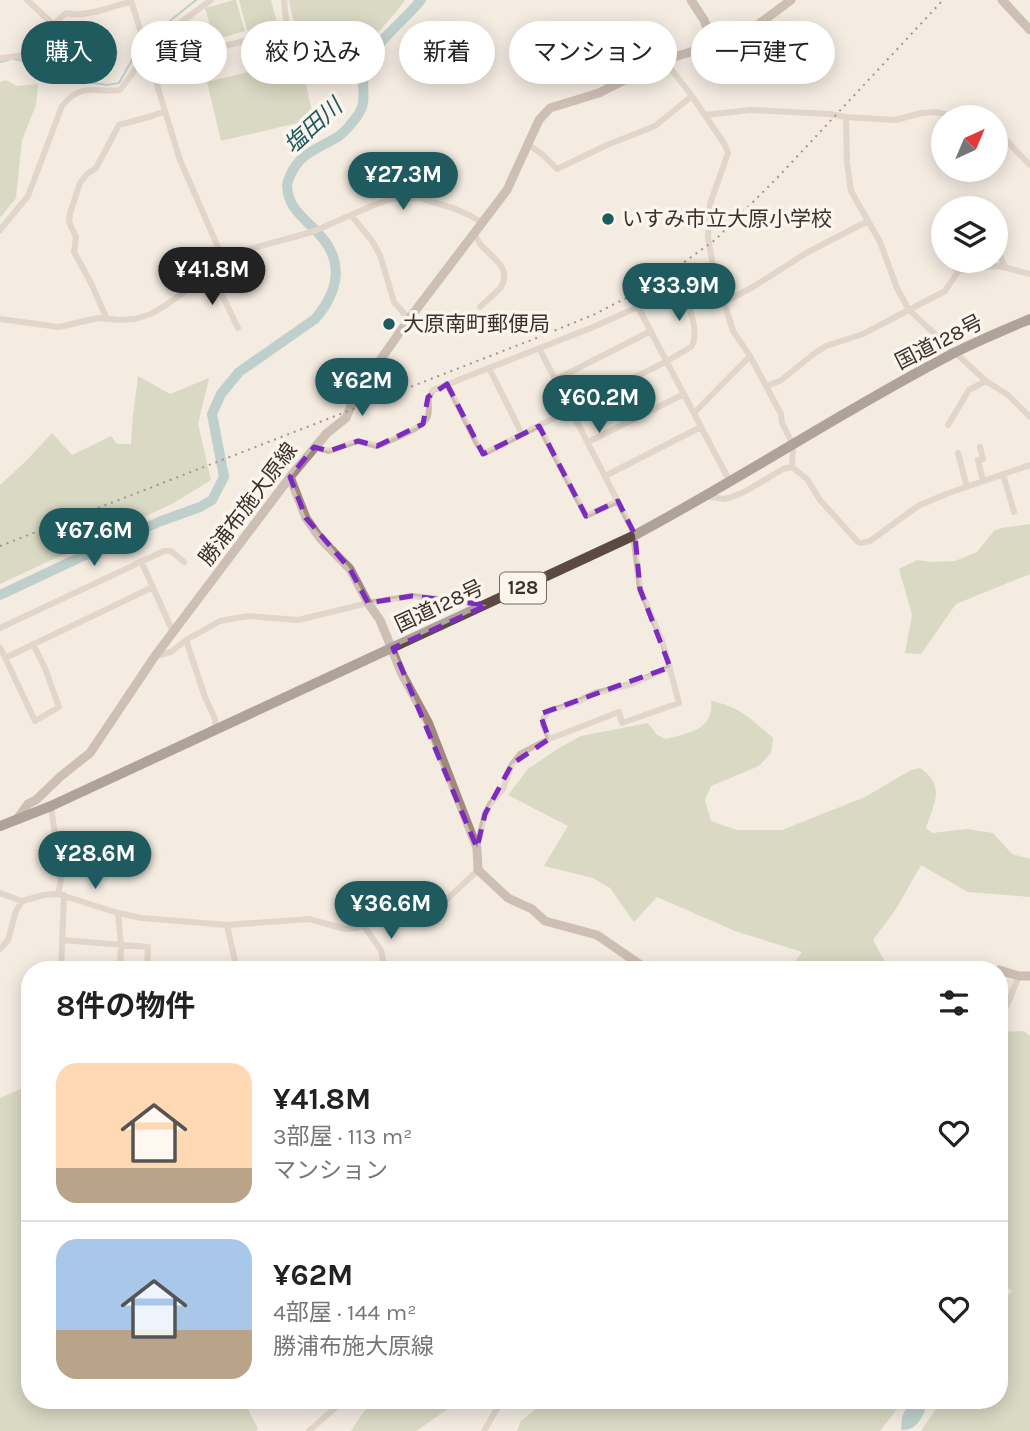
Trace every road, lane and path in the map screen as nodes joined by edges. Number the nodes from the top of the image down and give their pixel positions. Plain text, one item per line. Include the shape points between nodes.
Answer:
1 (27, 0) edge
2 (211, 0) edge
3 (284, 0) edge
4 (691, 0) edge
5 (791, 0) edge
6 (1002, 0) edge
7 (131, 1) edge
8 (50, 21) edge
9 (55, 21) edge
10 (137, 21) edge
11 (182, 21) edge
12 (704, 21) edge
13 (764, 21) edge
14 (1029, 27) edge
15 (227, 44) edge
16 (21, 55) edge
17 (0, 58) edge
18 (131, 76) edge
19 (677, 77) edge
20 (157, 84) edge
21 (617, 84) edge
22 (692, 96) junction
23 (165, 111) junction
24 (931, 112) edge
25 (705, 115) junction
26 (846, 117) junction
27 (1008, 142) edge
28 (528, 144) junction
29 (1030, 165) edge
30 (351, 215) junction
31 (868, 221) junction
32 (482, 223) junction
33 (0, 230) edge
34 (474, 234) junction
35 (225, 263) junction
36 (713, 267) junction
37 (1008, 268) edge
38 (957, 273) edge
39 (212, 274) junction
40 (1030, 274) edge
41 (678, 281) junction
42 (723, 302) junction
43 (480, 307) dead end
44 (638, 307) junction
45 (909, 310) junction
46 (106, 317) junction
47 (0, 319) edge
48 (409, 319) junction
49 (1030, 319) edge
50 (238, 328) dead end
51 (650, 331) junction
52 (539, 348) junction
53 (954, 353) junction
54 (750, 356) junction
55 (667, 361) junction
56 (489, 368) junction
57 (555, 380) junction
58 (986, 381) junction
59 (447, 384) junction
60 (766, 386) junction
61 (684, 394) junction
62 (571, 410) junction
63 (694, 413) junction
64 (1030, 417) edge
65 (948, 425) dead end
66 (539, 426) junction
67 (701, 426) junction
68 (522, 434) junction
69 (587, 442) junction
70 (793, 445) junction
71 (314, 447) junction
72 (980, 447) dead end
73 (958, 453) dead end
74 (1030, 465) edge
75 (792, 467) junction
76 (1003, 474) junction
77 (605, 476) junction
78 (290, 477) junction
79 (983, 481) junction
80 (730, 482) junction
81 (967, 487) junction
82 (706, 496) junction
83 (618, 500) junction
84 (1014, 512) dead end
85 (635, 535) junction
86 (141, 561) junction
87 (184, 562) dead end
88 (153, 587) junction
89 (368, 603) junction
90 (487, 605) junction
91 (0, 628) edge
92 (173, 632) junction
93 (186, 640) junction
94 (33, 644) junction
95 (0, 647) edge
96 (393, 648) junction
97 (155, 656) junction
98 (5, 658) junction
99 (670, 667) junction
100 (216, 730) junction
101 (549, 740) junction
102 (51, 806) junction
103 (17, 819) junction
104 (0, 826) edge
105 (477, 848) junction
106 (478, 870) junction
107 (0, 893) edge
108 (61, 894) junction
109 (22, 901) junction
110 (118, 913) junction
111 (227, 925) junction
112 (363, 925) junction
113 (62, 940) junction
114 (121, 945) junction
115 (0, 949) edge
116 (61, 961) edge
117 (120, 961) edge
118 (147, 961) edge
119 (235, 961) edge
120 (383, 961) edge
121 (635, 961) edge
122 (1008, 972) edge
123 (1019, 975) junction
124 (1030, 976) edge
125 (1008, 1002) edge
126 (334, 1409) edge
127 (497, 1409) edge
128 (486, 1430) edge
129 (309, 1431) edge

1 - 8 street
2 - 11 street
3 - 15 street via 287,30
4 - 12 main road
5 - 13 main road, 勝浦布施大原線
6 - 14 main road
7 - 9 street via 89,13 66,13
7 - 10 street
16 - 17 street
18 - 33 street via 120,90 86,89 62,106 28,196
19 - 22 street
20 - 23 street
21 - 28 main road, 勝浦布施大原線 via 550,108 538,120
22 - 25 street
22 - 28 street via 656,125 557,169
23 - 35 street via 180,160
23 - 46 street via 119,125 96,168 80,183 70,213 76,237 74,252
24 - 26 street via 895,120
25 - 26 street via 751,110
25 - 36 street via 728,153 710,204 708,237
26 - 31 street via 850,191
27 - 29 street
28 - 32 main road, 勝浦布施大原線 via 507,190
30 - 32 street via 392,199 419,198
30 - 35 street via 312,232 256,246
30 - 48 street via 380,255 394,303
31 - 42 street
31 - 45 street
32 - 34 main road, 勝浦布施大原線
34 - 43 street via 504,271 501,286
34 - 48 main road, 勝浦布施大原線
35 - 39 street
36 - 41 street via 699,268
36 - 42 street
37 - 40 street
38 - 45 street via 945,291
39 - 46 street via 151,313 135,319
39 - 50 street
41 - 44 street
41 - 55 street via 695,337 691,347
42 - 54 street via 733,331
44 - 51 street
44 - 52 street
45 - 53 street
45 - 60 street via 863,334 826,346 780,381
46 - 47 street via 59,327
48 - 71 main road, 勝浦布施大原線 via 355,396 346,418
49 - 53 highway, 国道128号 / 128
51 - 55 street
51 - 57 street
52 - 56 street
52 - 57 street
53 - 58 street
53 - 70 highway, 国道128号 / 128
54 - 60 street
54 - 63 street
55 - 61 street
55 - 62 street
56 - 59 street
56 - 68 street
57 - 62 street
58 - 64 street
58 - 65 street via 969,390
59 - 68 street via 485,453
59 - 71 street via 428,397 429,414 423,424 377,446 358,441 329,450
60 - 70 street
61 - 63 street
61 - 69 street
62 - 66 street
62 - 69 street
63 - 67 street
66 - 68 street
66 - 83 street via 586,516
67 - 77 street
67 - 80 street
69 - 77 street
70 - 75 street
70 - 80 highway, 国道128号 / 128
71 - 78 main road, 勝浦布施大原線
72 - 79 street
73 - 81 street
74 - 76 street
75 - 81 street via 861,543 918,506
75 - 82 street via 732,497
76 - 79 street
76 - 84 street
77 - 83 street
78 - 89 main road via 306,518 350,569
78 - 92 main road, 勝浦布施大原線
79 - 81 street
80 - 82 highway, 国道128号 / 128
82 - 85 highway, 国道128号 / 128
83 - 85 street
85 - 90 highway, 国道128号 / 128
85 - 99 street via 640,589
86 - 87 street via 171,551
86 - 88 street
86 - 91 street
88 - 92 street
88 - 94 street
89 - 90 street via 412,596
89 - 93 street via 298,621 249,616 220,621
89 - 96 main road
90 - 96 highway, 国道128号 / 128
92 - 97 main road, 勝浦布施大原線
93 - 97 street via 171,652
93 - 100 street
94 - 98 street
94 - 98 street via 59,707 35,721
95 - 98 street
96 - 100 highway, 国道128号 / 128
96 - 105 main road via 429,724
97 - 103 main road, 勝浦布施大原線 via 90,753 28,804
99 - 101 street via 549,711 543,724
99 - 101 street via 679,703 622,723 619,712
100 - 102 highway, 国道128号 / 128
101 - 105 street via 520,754 513,764 485,814
102 - 103 highway, 国道128号 / 128
102 - 108 street
103 - 104 highway, 国道128号 / 128
105 - 106 main road
106 - 112 street via 426,919 386,915
106 - 121 main road via 508,898 545,921 597,935
107 - 109 street
108 - 109 street
108 - 110 street
108 - 113 street
109 - 115 street via 8,940
110 - 111 street
110 - 114 street
111 - 112 street via 309,919 345,929
111 - 119 street
112 - 120 street
113 - 114 street
113 - 116 street
114 - 117 street
114 - 118 street via 148,947
122 - 123 main road
123 - 124 main road
123 - 125 street
126 - 129 street
127 - 128 street

